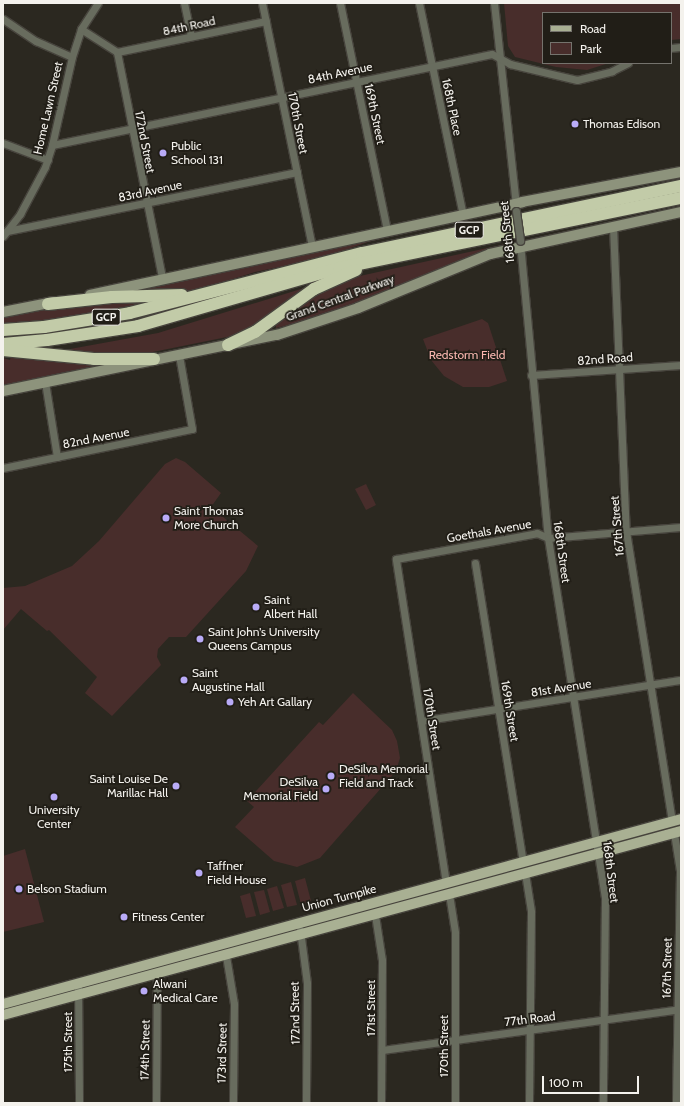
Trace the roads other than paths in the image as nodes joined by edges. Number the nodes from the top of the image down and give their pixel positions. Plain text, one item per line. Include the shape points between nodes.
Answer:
1 (98, 3) edge
2 (184, 3) edge
3 (262, 3) edge
4 (340, 3) edge
5 (419, 3) edge
6 (494, 3) edge
7 (3, 19) edge
8 (266, 21) junction
9 (81, 29) junction
10 (191, 36) junction
11 (117, 52) junction
12 (72, 57) junction
13 (500, 59) junction
14 (626, 64) edge
15 (432, 66) junction
16 (356, 81) junction
17 (282, 96) junction
18 (131, 128) junction
19 (3, 144) edge
20 (52, 146) junction
21 (48, 160) junction
22 (297, 172) junction
23 (681, 172) edge
24 (681, 186) edge
25 (681, 198) edge
26 (147, 203) junction
27 (516, 207) junction
28 (681, 212) edge
29 (463, 215) junction
30 (614, 226) junction
31 (387, 230) junction
32 (5, 233) edge
33 (520, 245) junction
34 (312, 247) junction
35 (375, 262) junction
36 (162, 278) junction
37 (207, 293) junction
38 (48, 304) junction
39 (3, 310) edge
40 (3, 330) edge
41 (3, 344) edge
42 (228, 344) junction
43 (3, 350) edge
44 (179, 355) junction
45 (154, 359) junction
46 (681, 364) edge
47 (619, 369) junction
48 (531, 375) junction
49 (45, 382) junction
50 (3, 391) edge
51 (58, 457) junction
52 (3, 468) edge
53 (681, 527) edge
54 (626, 531) junction
55 (548, 538) junction
56 (396, 559) joint
57 (475, 563) dead end
58 (681, 680) edge
59 (650, 684) junction
60 (574, 696) junction
61 (498, 709) junction
62 (421, 720) junction
63 (676, 820) edge
64 (677, 832) edge
65 (597, 842) junction
66 (598, 853) junction
67 (523, 862) junction
68 (525, 873) junction
69 (446, 883) junction
70 (449, 894) junction
71 (375, 914) junction
72 (298, 923) junction
73 (301, 934) junction
74 (226, 956) junction
75 (157, 974) junction
76 (78, 982) junction
77 (79, 994) junction
78 (3, 1004) edge
79 (679, 1010) edge
80 (3, 1015) edge
81 (604, 1020) junction
82 (530, 1030) junction
83 (455, 1040) junction
84 (382, 1050) junction
85 (79, 1103) edge
86 (156, 1103) edge
87 (233, 1103) edge
88 (306, 1103) edge
89 (381, 1103) edge
90 (455, 1103) edge
91 (529, 1103) edge
92 (603, 1103) edge
93 (676, 1103) edge

1 - 9 street, Home Lawn Street
2 - 10 street
3 - 8 street, 170th Street
4 - 16 street, 169th Street
5 - 15 street, 168th Place
6 - 13 street, 168th Street
7 - 12 street via 36,41
8 - 10 street, 84th Road
8 - 17 street, 170th Street
9 - 11 street
9 - 12 street, Home Lawn Street
10 - 11 street, 84th Road
11 - 18 street, 172nd Street
12 - 20 street, Home Lawn Street
13 - 14 street, 84th Avenue via 577,80 612,71
13 - 15 street, 84th Avenue via 492,54
13 - 27 street, 168th Street
15 - 16 street, 84th Avenue
15 - 29 street, 168th Place
16 - 17 street, 84th Avenue
16 - 31 street, 169th Street
17 - 18 street, 84th Avenue
17 - 22 street, 170th Street
18 - 20 street, 84th Avenue
18 - 26 street, 172nd Street
19 - 21 street
20 - 21 street, Home Lawn Street
21 - 32 street, Home Lawn Street via 31,196
22 - 26 street, 83rd Avenue
22 - 34 street, 170th Street
23 - 27 main road
24 - 37 highway, GCP via 396,245
25 - 35 highway, Grand Central Parkway / GCP
26 - 32 street, 83rd Avenue
26 - 36 street, 172nd Street
27 - 29 main road
27 - 33 street, 168th Street, bridge
28 - 30 main road, Grand Central Parkway
29 - 31 main road
30 - 33 main road, Grand Central Parkway
30 - 47 street, 167th Street
31 - 34 main road
33 - 42 main road, Grand Central Parkway via 490,254 313,325
33 - 48 street, 168th Street
34 - 36 main road
35 - 41 highway, Grand Central Parkway / GCP via 339,268 138,326 95,334
35 - 42 highway via 314,289 255,332
36 - 38 main road
37 - 38 highway via 112,297
37 - 40 highway, GCP via 96,320
38 - 39 main road
42 - 44 main road, Grand Central Parkway
43 - 45 highway via 94,359
44 - 45 main road, Grand Central Parkway
44 - 51 street, 82nd Avenue via 192,429
45 - 49 main road, Grand Central Parkway
46 - 47 street, 82nd Road
47 - 48 street, 82nd Road
47 - 54 street, 167th Street
48 - 55 street, 168th Street
49 - 50 main road, Grand Central Parkway
49 - 51 street
51 - 52 street, 82nd Avenue
53 - 54 street, Goethals Avenue
54 - 55 street, Goethals Avenue
54 - 59 street, 167th Street
55 - 56 street, Goethals Avenue via 537,533
55 - 60 street, 168th Street
56 - 62 street, 170th Street
57 - 61 street, 169th Street
58 - 59 street, 81st Avenue
59 - 60 street, 81st Avenue
59 - 63 street, 167th Street
60 - 61 street, 81st Avenue
60 - 65 street, 168th Street
61 - 62 street, 81st Avenue
61 - 67 street, 169th Street
62 - 69 street, 170th Street
63 - 65 main road, Union Turnpike
64 - 66 main road, Union Turnpike
64 - 79 street, 167th Street via 680,871
65 - 66 street, 168th Street
65 - 67 main road, Union Turnpike
66 - 68 main road, Union Turnpike
66 - 81 street, 168th Street via 605,897
67 - 69 main road, Union Turnpike
68 - 70 main road, Union Turnpike
68 - 82 street via 531,912
69 - 72 main road, Union Turnpike
70 - 71 main road, Union Turnpike
70 - 83 street, 170th Street via 455,933
71 - 73 main road, Union Turnpike
71 - 84 street, 171st Street via 382,960
72 - 73 street, 172nd Street
72 - 76 main road, Union Turnpike
73 - 74 main road, Union Turnpike
73 - 88 street, 172nd Street via 307,984
74 - 75 main road, Union Turnpike
74 - 87 street, 173rd Street via 234,1004
75 - 77 main road, Union Turnpike
75 - 86 street, 174th Street
76 - 77 street, 175th Street
76 - 78 main road, Union Turnpike
77 - 80 main road, Union Turnpike
77 - 85 street, 175th Street
79 - 81 street, 77th Road
79 - 93 street, 167th Street
81 - 82 street, 77th Road
81 - 92 street, 168th Street
82 - 83 street, 77th Road
82 - 91 street
83 - 84 street, 77th Road
83 - 90 street, 170th Street
84 - 89 street, 171st Street

